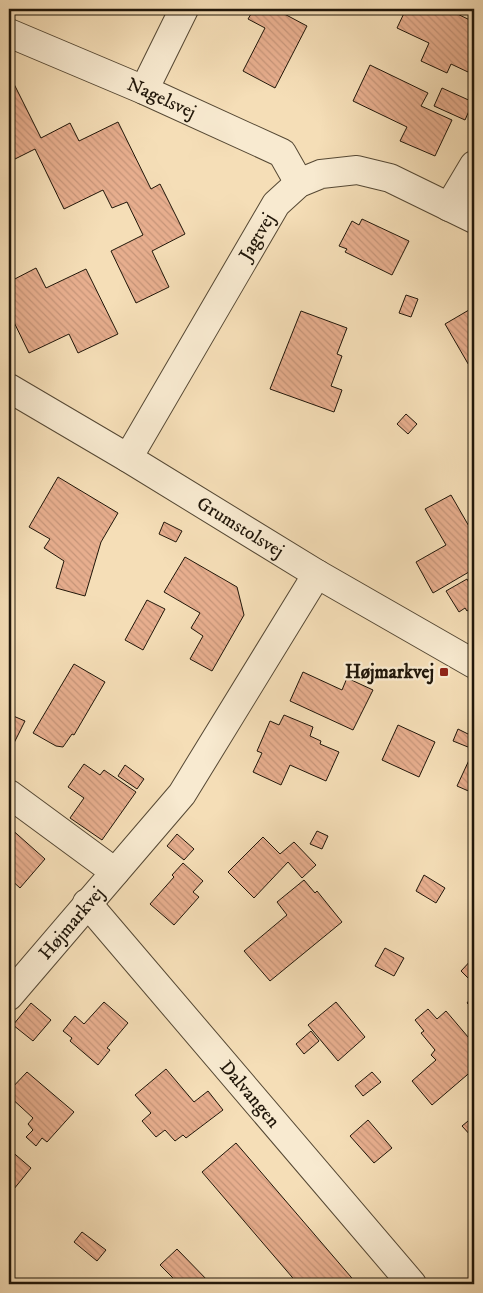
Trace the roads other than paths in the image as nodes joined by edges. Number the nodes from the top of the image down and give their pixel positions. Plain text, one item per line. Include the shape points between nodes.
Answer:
1 (184, 9) edge
2 (9, 33) edge
3 (144, 90) junction
4 (474, 166) edge
5 (299, 183) junction
6 (449, 206) junction
7 (474, 219) edge
8 (9, 388) edge
9 (128, 458) junction
10 (316, 574) junction
11 (474, 664) edge
12 (9, 794) edge
13 (115, 872) junction
14 (87, 903) junction
15 (9, 996) edge
16 (412, 1284) edge

1 - 3 street
2 - 3 street, Nagelsvej
3 - 5 street, Nagelsvej via 282,153
4 - 6 street
5 - 6 street, Jagtvej via 321,174 357,170 390,178
5 - 9 street, Jagtvej via 276,204
6 - 7 street, Jagtvej
8 - 9 street, Grumstolsvej
9 - 10 street, Grumstolsvej
10 - 11 street, Grumstolsvej
10 - 13 street, Højmarkvej via 182,794
12 - 13 street, Højmarkvej
13 - 14 street, Højmarkvej
14 - 15 street, Højmarkvej
14 - 16 street, Dalvangen

